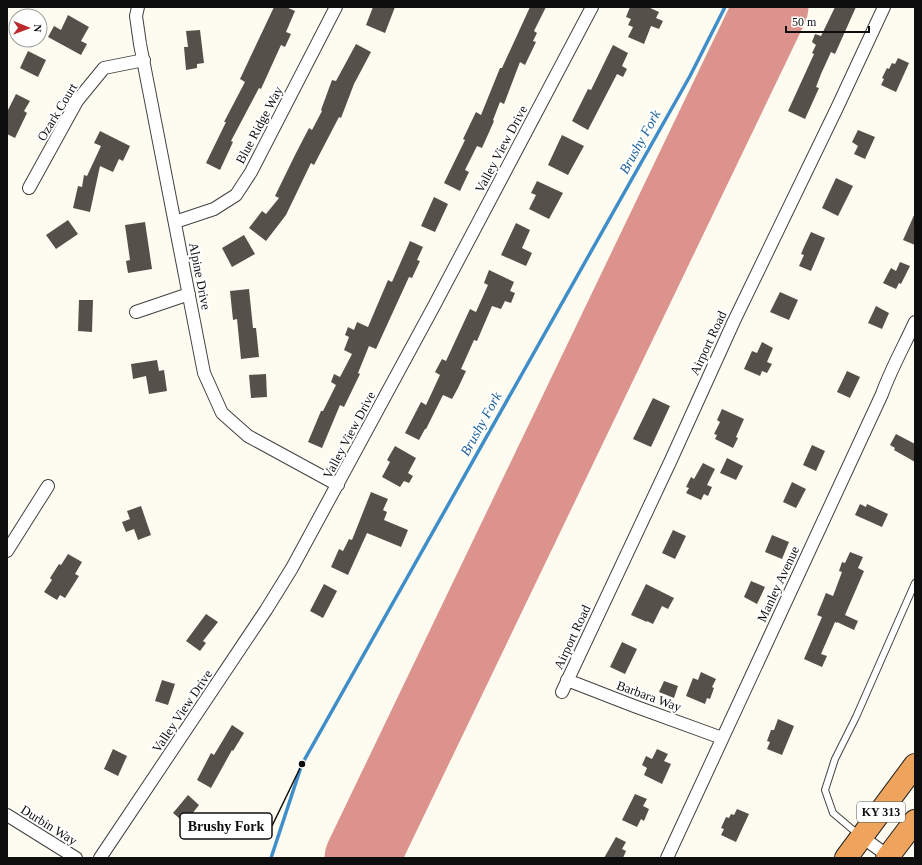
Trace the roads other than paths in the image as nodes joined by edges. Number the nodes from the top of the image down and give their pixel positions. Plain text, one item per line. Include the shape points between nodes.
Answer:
1 (138, 7) edge
2 (336, 7) edge
3 (592, 7) edge
4 (884, 7) edge
5 (144, 60) junction
6 (29, 188) dead end
7 (175, 222) junction
8 (189, 294) junction
9 (136, 312) dead end
10 (915, 322) edge
11 (338, 485) junction
12 (48, 486) dead end
13 (7, 551) edge
14 (915, 583) edge
15 (567, 680) junction
16 (562, 692) dead end
17 (722, 738) junction
18 (915, 765) edge
19 (7, 815) edge
20 (915, 821) edge
21 (862, 837) junction
22 (889, 857) edge
23 (76, 858) edge
24 (100, 858) edge
25 (667, 858) edge
26 (846, 858) edge

1 - 5 street, Alpine Drive via 136,16
2 - 7 street, Blue Ridge Way via 251,172 236,195 214,209
3 - 11 street, Valley View Drive
4 - 15 street, Airport Road
5 - 6 street, Ozark Court via 104,68 77,101
5 - 7 street, Alpine Drive
7 - 8 street, Alpine Drive
8 - 9 street
8 - 11 street, Alpine Drive via 204,373 222,413 248,436
10 - 17 street, Manley Avenue
11 - 24 street, Valley View Drive via 266,610
12 - 13 street
14 - 21 lane via 835,759 825,790 833,813
15 - 16 street, Airport Road
15 - 17 street, Barbara Way
17 - 25 street, Manley Avenue
18 - 21 highway, KY 313
19 - 23 street, Durbin Way
20 - 22 highway, KY 313
21 - 22 street
21 - 26 highway, KY 313

